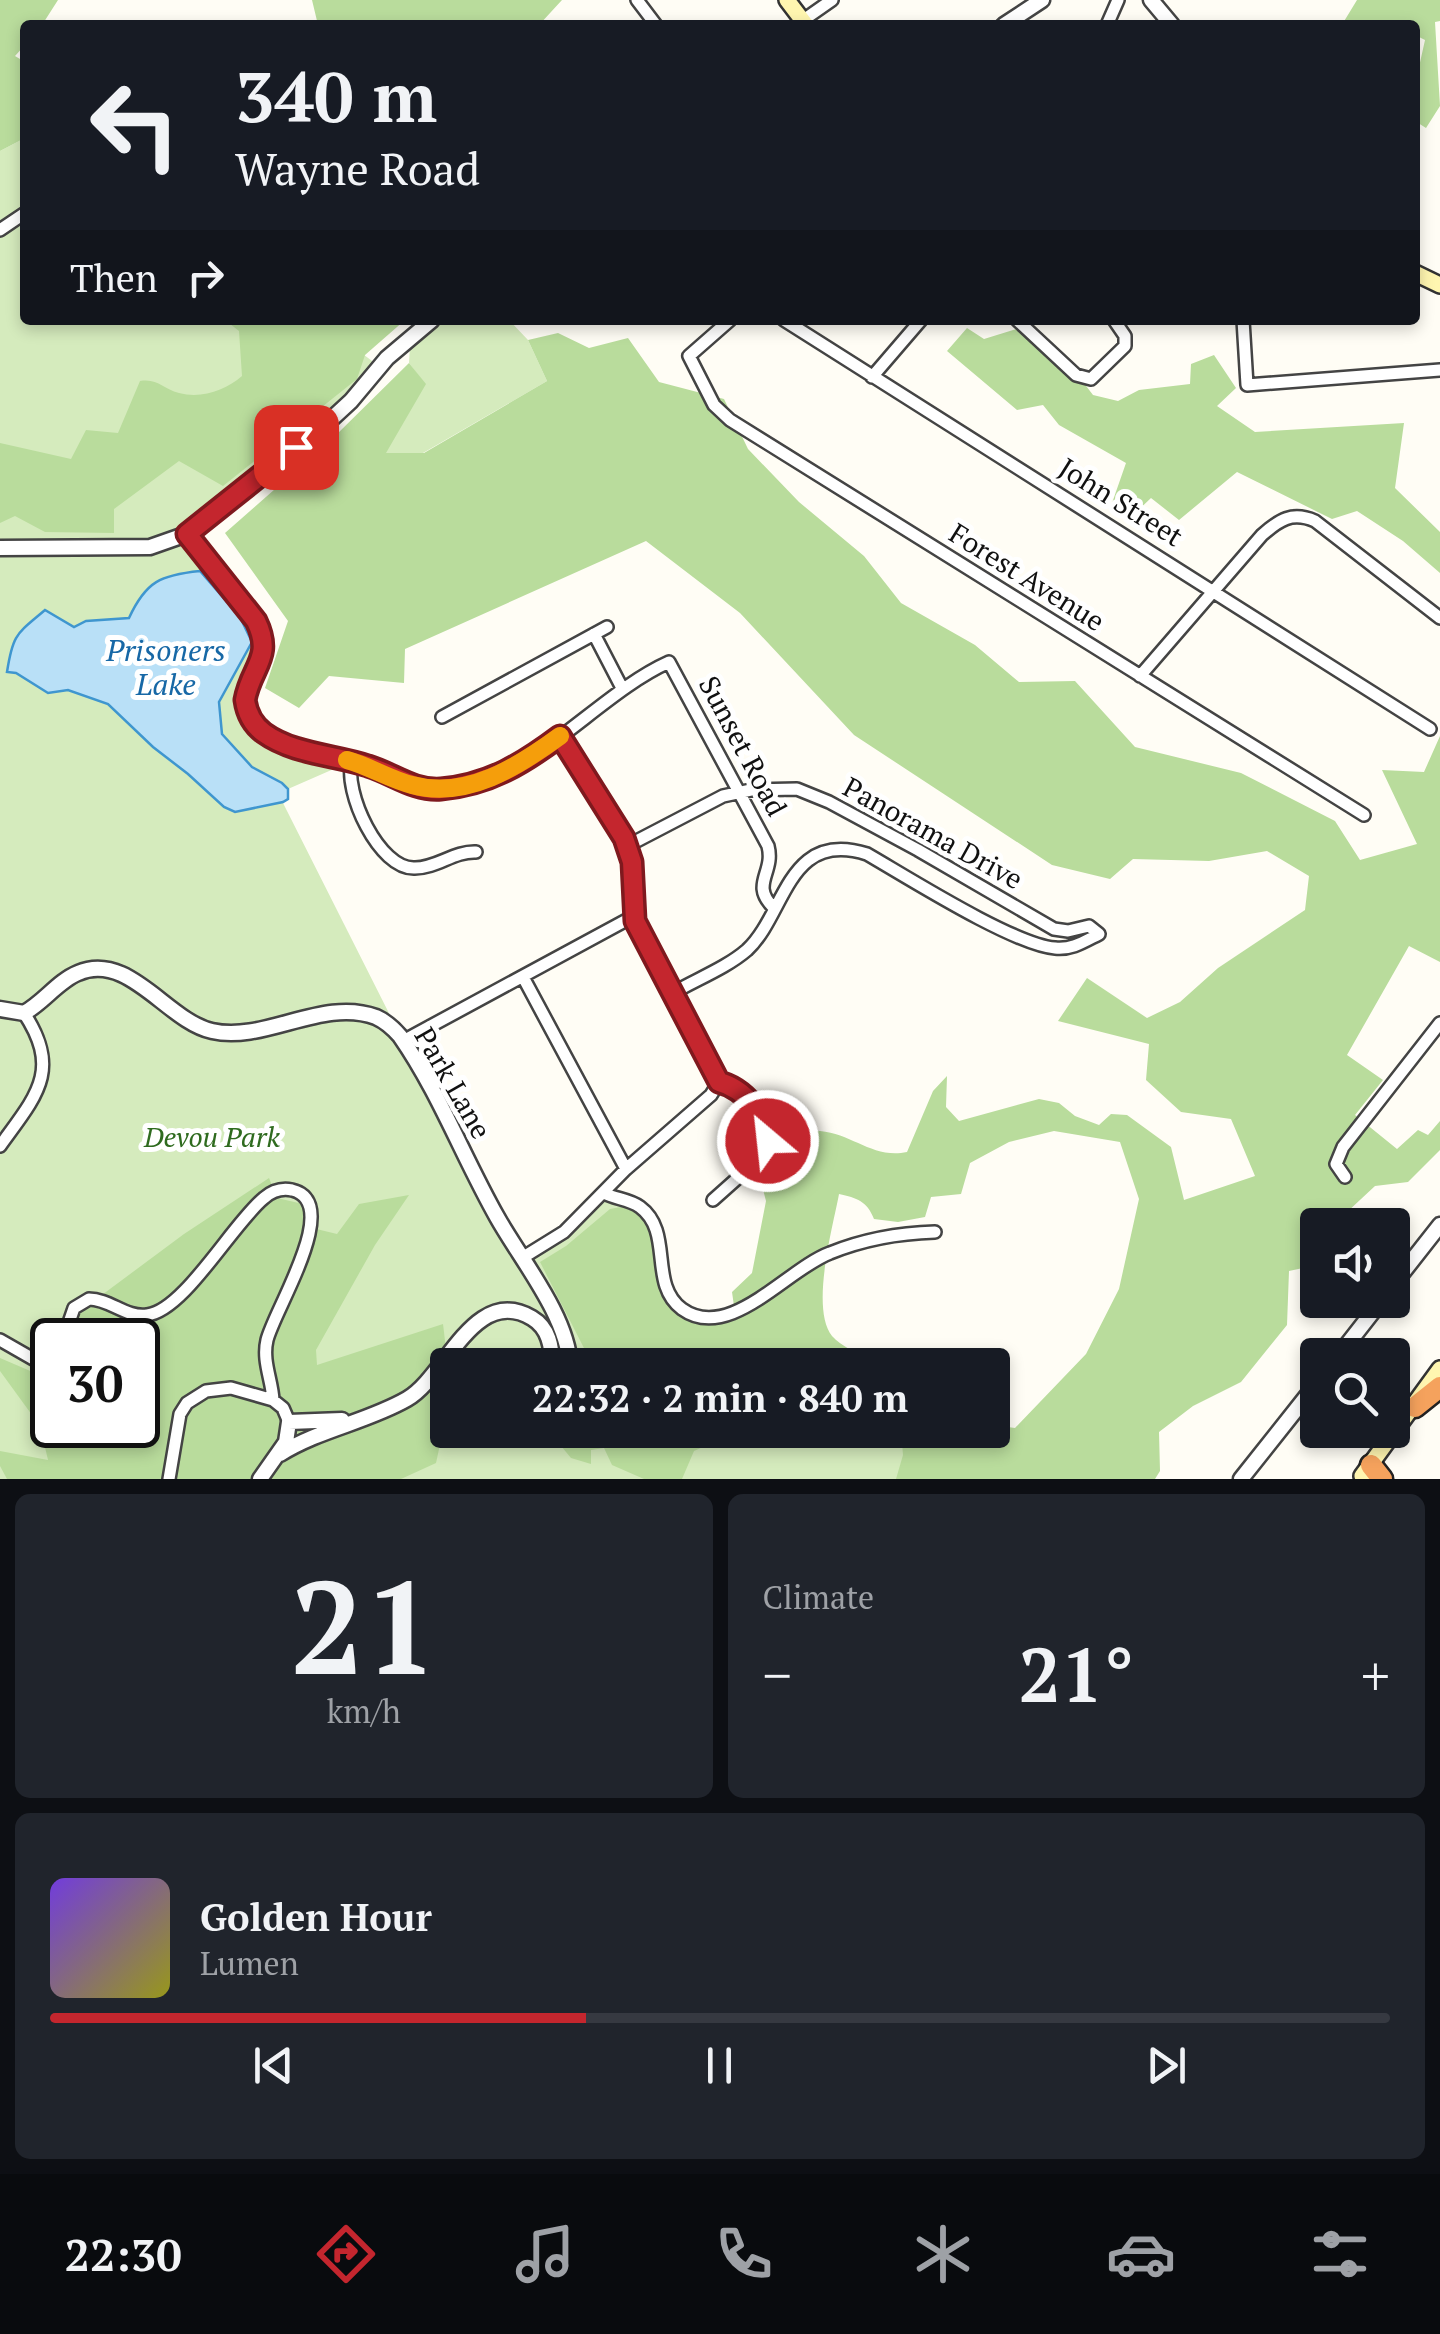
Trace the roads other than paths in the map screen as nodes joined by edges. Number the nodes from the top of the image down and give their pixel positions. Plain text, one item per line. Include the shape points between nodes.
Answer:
1 (637, 0) edge
2 (786, 0) edge
3 (832, 0) edge
4 (1042, 0) edge
5 (1151, 0) edge
6 (652, 20) edge
7 (802, 20) edge
8 (808, 20) edge
9 (1012, 20) edge
10 (1168, 20) edge
11 (426, 325) edge
12 (724, 325) edge
13 (792, 325) edge
14 (917, 325) edge
15 (1022, 325) edge
16 (1117, 325) edge
17 (1243, 325) edge
18 (1440, 370) edge
19 (872, 377) junction
20 (187, 534) junction
21 (0, 548) edge
22 (1215, 590) junction
23 (1440, 618) edge
24 (607, 627) dead end
25 (594, 634) junction
26 (1140, 676) junction
27 (622, 688) junction
28 (442, 718) dead end
29 (1430, 728) dead end
30 (560, 736) junction
31 (352, 762) junction
32 (739, 792) junction
33 (1364, 815) dead end
34 (627, 846) junction
35 (476, 852) dead end
36 (773, 907) junction
37 (634, 916) junction
38 (524, 977) junction
39 (673, 993) junction
40 (0, 1009) edge
41 (24, 1014) junction
42 (1440, 1023) edge
43 (403, 1041) junction
44 (719, 1082) junction
45 (0, 1146) edge
46 (626, 1169) junction
47 (1345, 1177) dead end
48 (604, 1193) junction
49 (714, 1200) dead end
50 (1440, 1225) edge
51 (935, 1232) dead end
52 (522, 1258) junction
53 (1410, 1263) edge
54 (71, 1318) edge
55 (1368, 1318) edge
56 (1352, 1338) edge
57 (0, 1340) edge
58 (454, 1348) edge
59 (551, 1348) edge
60 (566, 1348) edge
61 (30, 1357) edge
62 (1440, 1369) edge
63 (430, 1381) edge
64 (1440, 1387) edge
65 (273, 1400) junction
66 (1300, 1405) edge
67 (1414, 1406) junction
68 (356, 1420) junction
69 (289, 1422) junction
70 (280, 1454) junction
71 (1368, 1476) edge
72 (169, 1479) edge
73 (260, 1479) edge
74 (1241, 1479) edge

1 - 6 street
2 - 7 main road
3 - 8 street
4 - 9 street
5 - 10 street
11 - 20 street via 325,425
12 - 26 street, Forest Avenue via 689,356 714,405 730,420
13 - 19 street, John Street
14 - 19 street
15 - 16 street via 1080,378 1097,376 1126,342
17 - 18 street via 1248,385
19 - 22 street, John Street
20 - 21 street via 150,547
20 - 31 street via 264,636 263,657 245,700 250,718 275,739
22 - 23 street via 1262,535 1286,518 1305,517
22 - 26 street
22 - 29 street, John Street
24 - 25 street
25 - 27 street
25 - 28 street
26 - 33 street, Forest Avenue
27 - 30 street
27 - 32 street, Sunset Road via 670,662
30 - 31 street via 504,774 448,788 406,784
30 - 34 street
31 - 35 street via 350,792 395,863 420,868
32 - 34 street, Panorama Drive
32 - 36 street, Sunset Road via 770,854 761,886
32 - 36 street, Panorama Drive via 802,791 1054,929 1089,926 1099,934 1050,948 850,850 812,859
34 - 37 street
36 - 39 street via 744,952
37 - 38 street
37 - 39 street
38 - 43 street
38 - 46 street
39 - 44 street
40 - 41 street
41 - 43 street, Park Lane via 72,975 106,970 208,1030 357,1014 381,1020
41 - 45 street via 44,1052 43,1074
42 - 47 street via 1344,1146 1336,1164
43 - 52 street, Park Lane
44 - 46 street
44 - 49 street via 734,1087 759,1114 768,1141 759,1159
46 - 48 street
48 - 51 street via 636,1204 653,1222 670,1296 706,1319 750,1305 829,1253
48 - 52 street via 564,1232
50 - 53 street
52 - 60 street, Park Lane
54 - 65 street via 89,1299 140,1316 163,1310 256,1204 275,1191 294,1190 309,1202 313,1223 266,1341
55 - 56 street
57 - 61 street
58 - 59 street via 494,1314 516,1312 538,1322
62 - 67 main road
63 - 68 street via 416,1394
64 - 67 highway
65 - 69 street
65 - 72 street via 222,1388 194,1398 180,1414
66 - 74 street
67 - 71 main road
68 - 69 street
68 - 70 street
69 - 70 street
70 - 73 street

